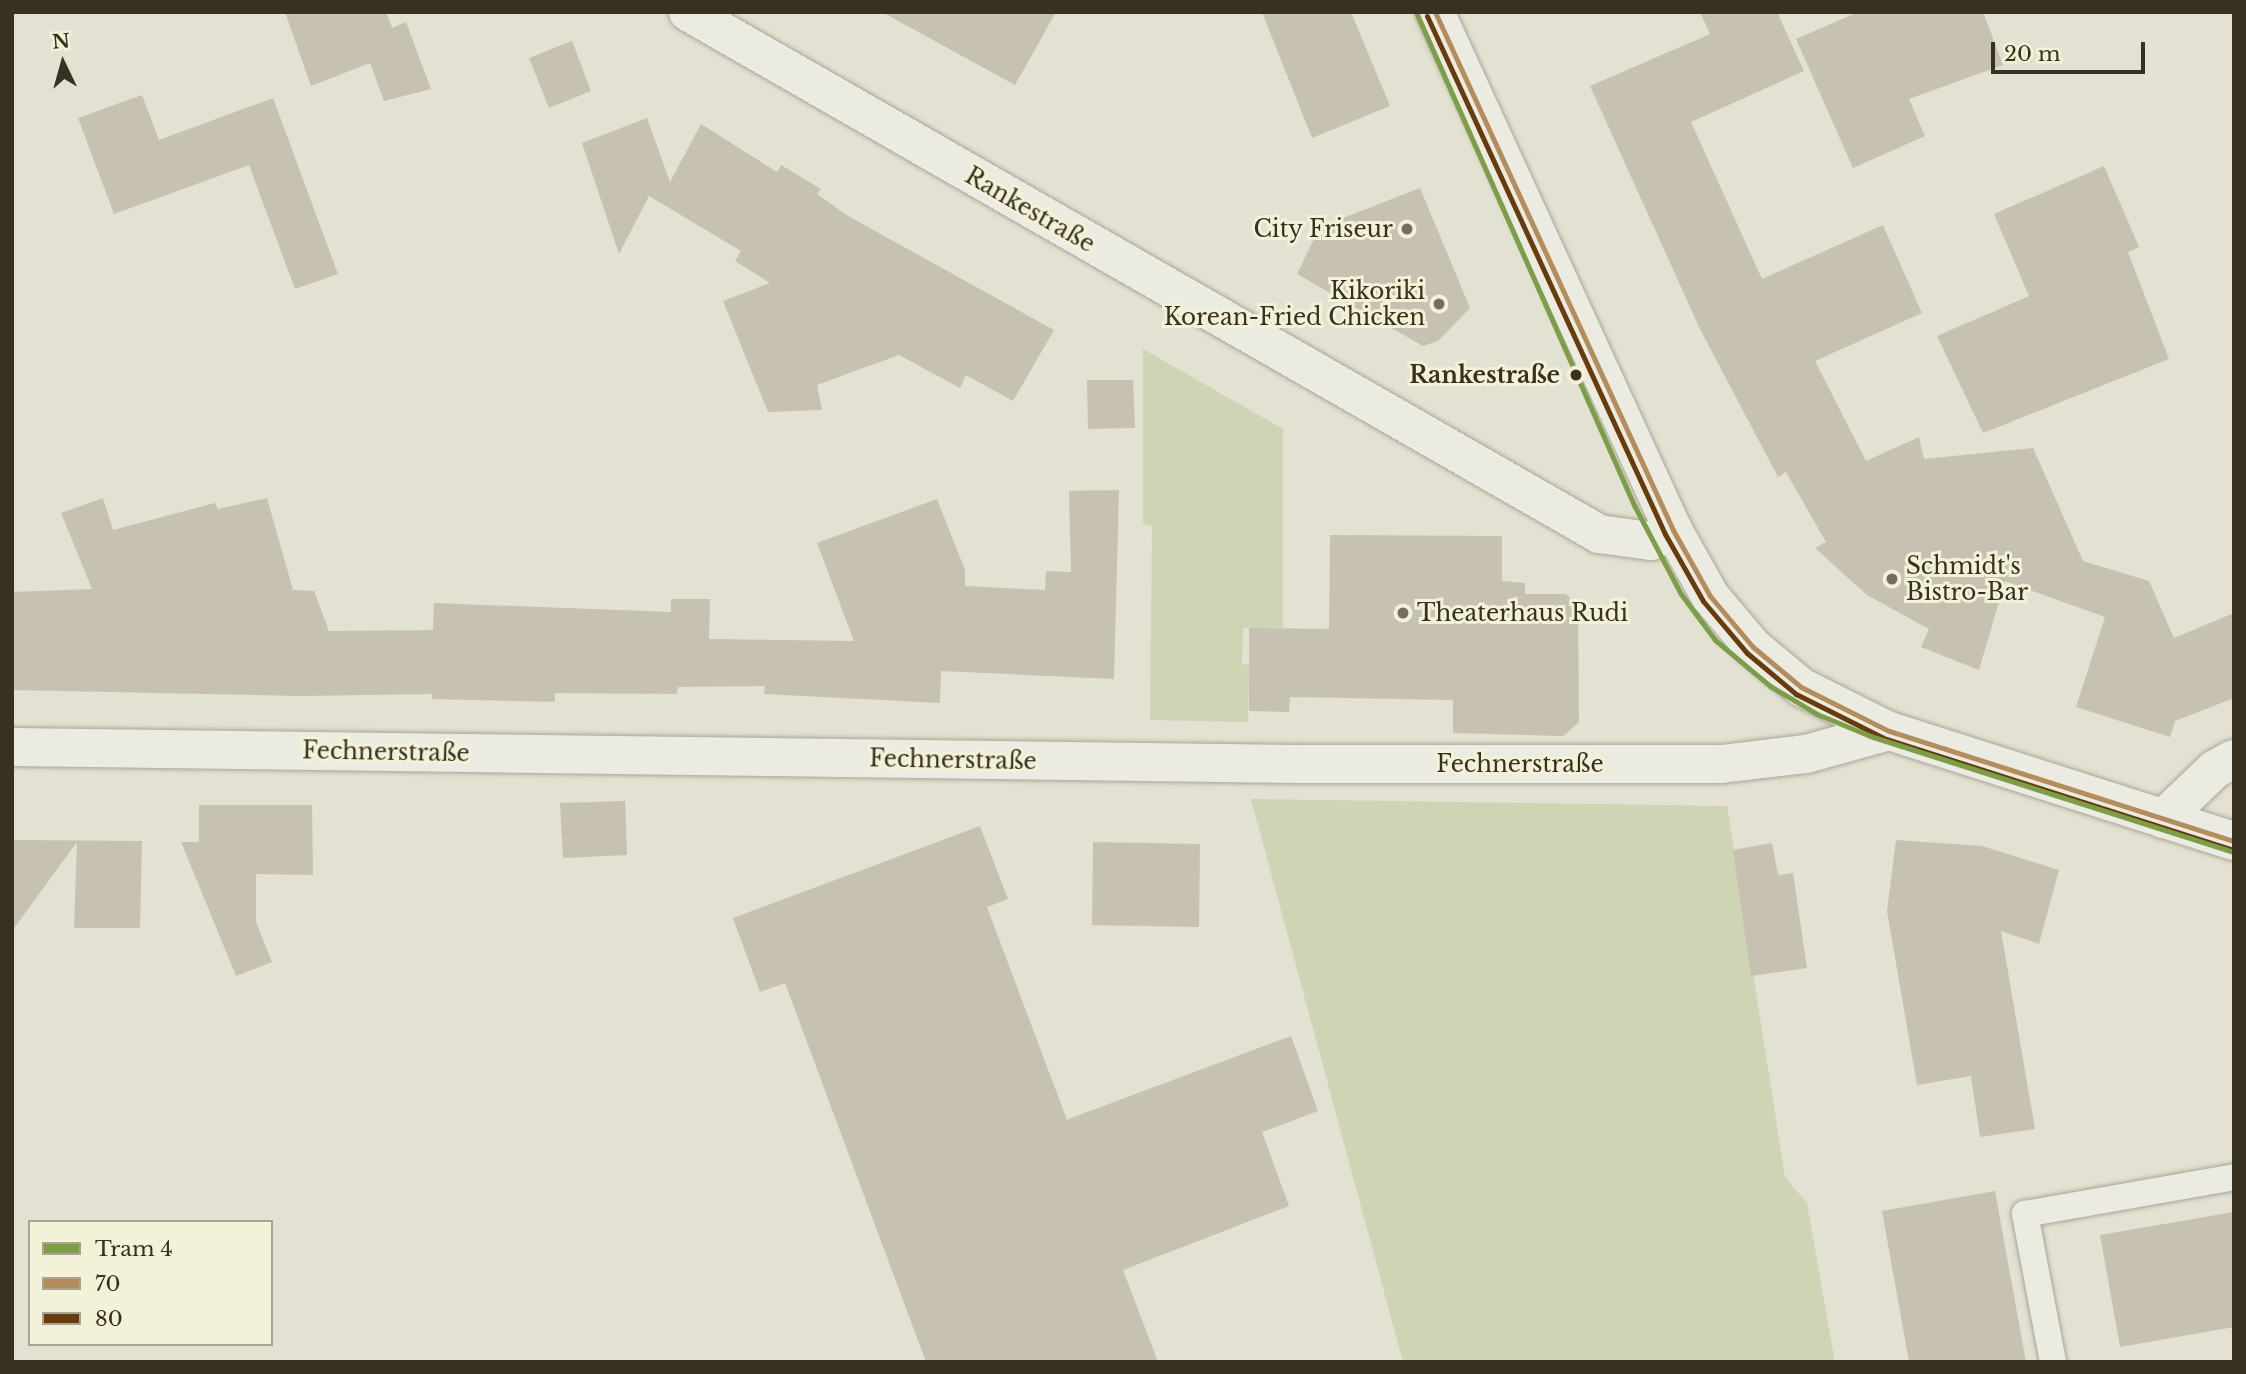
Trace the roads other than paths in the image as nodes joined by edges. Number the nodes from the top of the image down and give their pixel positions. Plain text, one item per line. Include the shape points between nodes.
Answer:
1 (688, 12) edge
2 (1435, 12) edge
3 (1673, 530) junction
4 (1889, 732) junction
5 (12, 747) edge
6 (2234, 759) edge
7 (2164, 819) junction
8 (2234, 841) edge
9 (2234, 1177) edge
10 (2053, 1362) edge

1 - 3 street, Rankestraße via 1599,534 1651,541
2 - 3 street
3 - 4 street via 1710,596 1753,648 1801,687
4 - 5 street, Fechnerstraße via 1805,754 1707,764 1297,764
4 - 7 street
6 - 7 street via 2215,769
7 - 8 street
9 - 10 lane via 2025,1214

